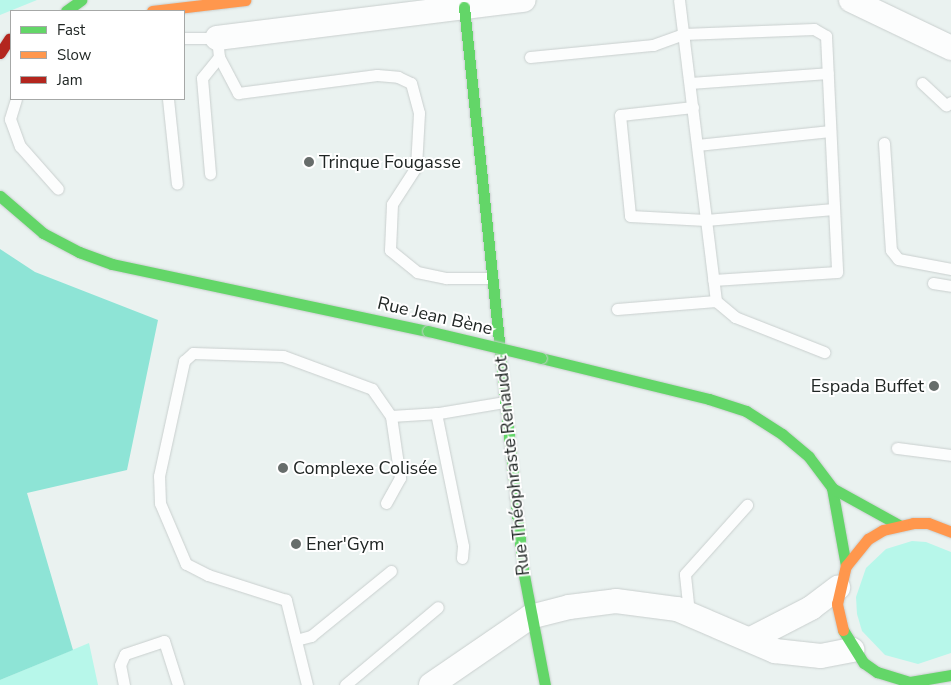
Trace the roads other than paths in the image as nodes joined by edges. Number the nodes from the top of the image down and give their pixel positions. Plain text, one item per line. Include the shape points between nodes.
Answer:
1 (82, 0) edge
2 (245, 0) edge
3 (524, 0) edge
4 (680, 0) edge
5 (850, 0) edge
6 (464, 7) junction
7 (67, 10) edge
8 (160, 10) edge
9 (683, 34) junction
10 (185, 38) edge
11 (7, 40) edge
12 (218, 47) junction
13 (951, 48) edge
14 (0, 53) edge
15 (530, 57) dead end
16 (828, 74) junction
17 (690, 83) junction
18 (922, 83) dead end
19 (16, 100) edge
20 (168, 100) edge
21 (951, 102) edge
22 (693, 107) junction
23 (830, 131) junction
24 (884, 143) dead end
25 (697, 145) junction
26 (210, 174) dead end
27 (177, 184) dead end
28 (0, 188) edge
29 (58, 189) dead end
30 (0, 196) edge
31 (13, 208) junction
32 (834, 209) junction
33 (706, 220) junction
34 (951, 269) edge
35 (492, 278) junction
36 (713, 280) junction
37 (933, 282) dead end
38 (951, 286) edge
39 (716, 301) junction
40 (617, 309) dead end
41 (824, 352) dead end
42 (505, 402) junction
43 (436, 413) junction
44 (391, 416) junction
45 (897, 448) dead end
46 (951, 455) edge
47 (832, 488) junction
48 (386, 503) dead end
49 (747, 505) dead end
50 (899, 525) junction
51 (948, 527) edge
52 (462, 558) dead end
53 (846, 566) junction
54 (391, 571) dead end
55 (838, 588) junction
56 (438, 607) dead end
57 (689, 613) junction
58 (530, 617) junction
59 (751, 639) junction
60 (296, 640) junction
61 (852, 650) junction
62 (951, 675) edge
63 (911, 684) edge
64 (124, 685) edge
65 (178, 685) edge
66 (307, 685) edge
67 (345, 685) edge
68 (431, 685) edge
69 (545, 685) edge

1 - 7 main road
2 - 8 main road
3 - 6 street
4 - 9 lane
5 - 13 street
6 - 12 street
6 - 35 main road, Rue Théophraste Renaudot
9 - 15 lane via 653,45
9 - 16 lane via 814,29 826,36
9 - 17 lane
10 - 12 lane
11 - 14 main road
12 - 26 lane via 202,78
12 - 35 lane via 238,93 377,75 398,77 411,83 418,113 416,167 392,204 390,250 417,272 446,278
16 - 17 lane
16 - 23 lane
17 - 22 lane
18 - 21 lane via 946,105
19 - 29 lane via 10,119 20,146
20 - 27 lane
22 - 25 lane
22 - 33 lane via 620,116 630,216
23 - 25 lane
23 - 32 lane
24 - 34 lane via 891,250 898,259
25 - 33 lane
28 - 31 main road, Rue Jean Bène
30 - 31 main road, Rue Jean Bène
31 - 47 main road, Rue Jean Bène, bridge via 43,233 79,252 112,264 541,358 666,387 746,411 782,434 809,457
32 - 33 lane
32 - 36 lane via 838,272
33 - 36 lane
35 - 42 main road, Rue Théophraste Renaudot
36 - 39 lane
37 - 38 lane
39 - 40 lane
39 - 41 lane via 736,317
42 - 43 lane
42 - 58 main road, Rue Théophraste Renaudot
43 - 44 lane
43 - 52 lane via 463,546
44 - 48 lane via 400,478
44 - 60 lane via 372,389 283,356 193,353 184,361 159,476 160,502 186,564 208,575 286,600
45 - 46 lane
47 - 50 main road, Rue Jean Bène
47 - 53 main road, Rue Jean Bène
49 - 57 lane via 685,574
50 - 51 main road via 928,523
50 - 53 main road via 868,540
53 - 55 main road
54 - 60 lane via 311,636
55 - 59 street via 811,608
55 - 61 main road via 839,621
56 - 67 lane
57 - 58 street via 650,603 616,601 569,606
57 - 59 street
58 - 68 street
58 - 69 main road, Rue Théophraste Renaudot
59 - 61 street via 784,652 821,656
60 - 66 lane
61 - 63 main road via 877,672
62 - 63 main road
64 - 65 lane via 120,665 125,654 164,640

